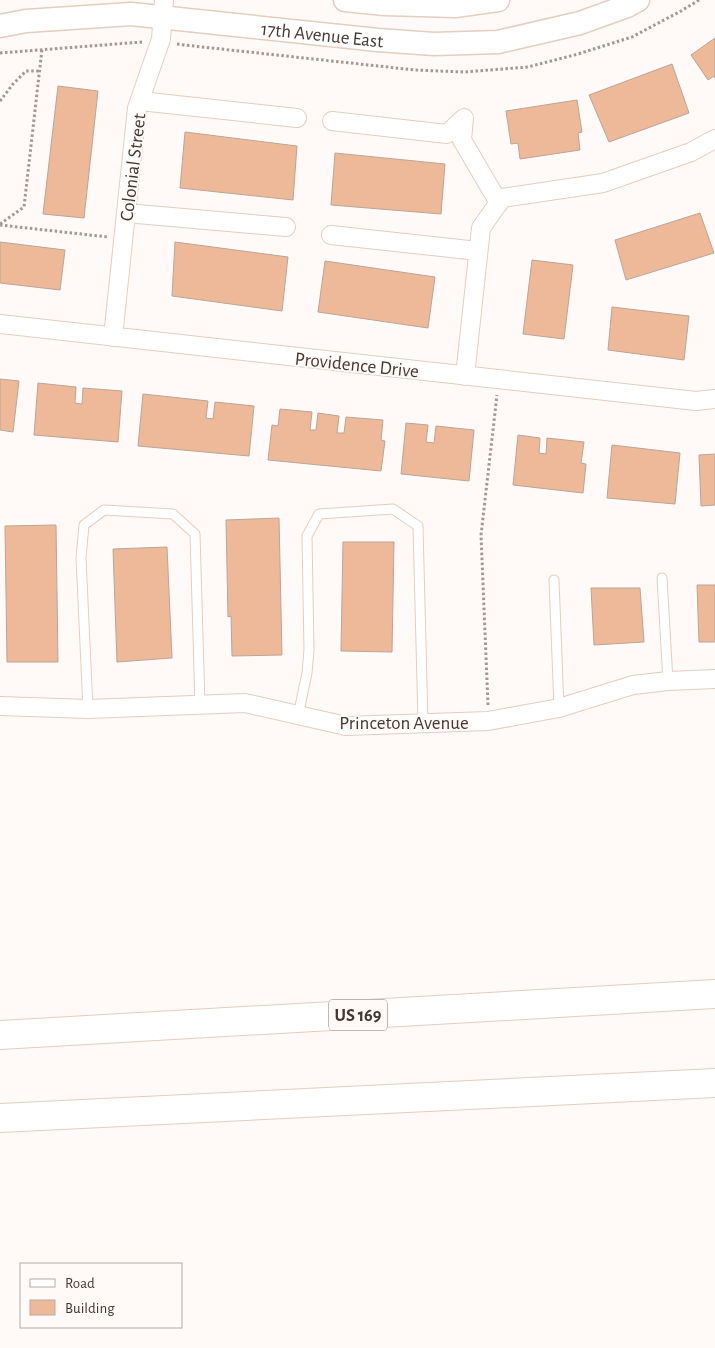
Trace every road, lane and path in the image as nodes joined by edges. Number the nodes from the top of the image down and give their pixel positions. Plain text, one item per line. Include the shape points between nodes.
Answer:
1 (344, 0) edge
2 (498, 0) edge
3 (638, 0) edge
4 (164, 9) edge
5 (0, 26) edge
6 (42, 49) dead end
7 (39, 71) junction
8 (0, 101) edge
9 (140, 101) junction
10 (297, 118) dead end
11 (332, 121) dead end
12 (715, 139) edge
13 (499, 203) junction
14 (126, 213) junction
15 (0, 224) edge
16 (286, 227) dead end
17 (331, 235) dead end
18 (123, 238) junction
19 (478, 250) junction
20 (0, 324) edge
21 (113, 337) junction
22 (465, 376) junction
23 (498, 379) junction
24 (715, 399) edge
25 (662, 578) dead end
26 (554, 580) dead end
27 (715, 679) edge
28 (668, 681) junction
29 (200, 705) junction
30 (0, 706) edge
31 (559, 708) junction
32 (88, 709) junction
33 (298, 716) junction
34 (488, 721) junction
35 (423, 722) junction
36 (715, 994) edge
37 (0, 1036) edge
38 (715, 1083) edge
39 (0, 1118) edge

1 - 2 street, 17th Avenue East via 454,6
3 - 4 street, 17th Avenue East via 580,23 498,42 434,44 378,40
4 - 5 street, 17th Avenue East
4 - 9 street, Colonial Street via 161,39
6 - 7 path
7 - 8 path via 26,71
7 - 15 path via 24,207
9 - 10 street
9 - 14 street, Colonial Street
11 - 13 street via 447,134 464,118 462,140
12 - 13 street via 691,152 603,183 502,198
13 - 19 street via 481,228
14 - 16 street
14 - 18 street, Colonial Street
15 - 18 path
17 - 19 street
18 - 21 street, Colonial Street
19 - 22 street
20 - 21 street, Providence Drive
21 - 22 street, Providence Drive
22 - 23 street, Providence Drive
23 - 24 street, Providence Drive via 696,401
23 - 34 path via 481,535
25 - 28 lane
26 - 31 lane
27 - 28 street, Princeton Avenue
28 - 31 street, Princeton Avenue via 633,685
29 - 32 street, Princeton Avenue
29 - 32 lane via 195,534 173,514 104,510 84,525 81,558
29 - 33 street, Princeton Avenue via 245,703
30 - 32 street, Princeton Avenue
31 - 34 street, Princeton Avenue
33 - 35 street, Princeton Avenue via 346,726
33 - 35 lane via 309,650 307,536 319,514 393,509 418,526
34 - 35 street, Princeton Avenue
36 - 37 highway, US 169
38 - 39 highway

